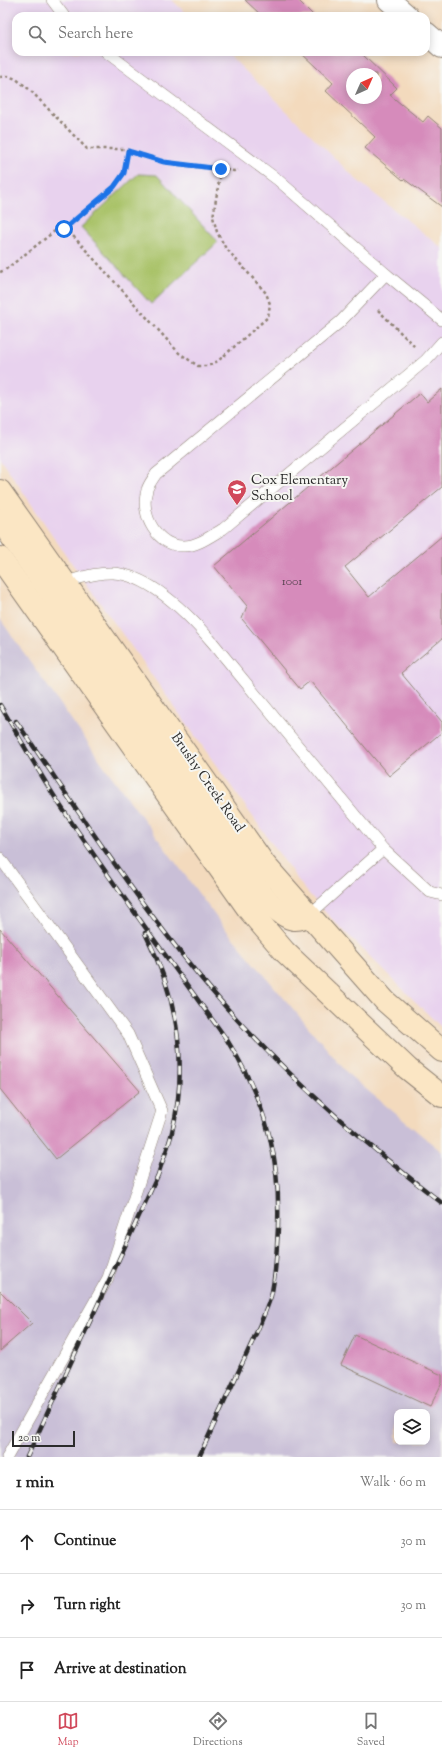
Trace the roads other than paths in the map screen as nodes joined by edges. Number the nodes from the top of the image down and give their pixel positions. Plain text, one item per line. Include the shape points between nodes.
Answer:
1 (52, 0) edge
2 (61, 12) edge
3 (430, 36) edge
4 (442, 47) edge
5 (111, 56) edge
6 (386, 274) junction
7 (442, 320) edge
8 (442, 342) edge
9 (0, 491) edge
10 (0, 520) edge
11 (0, 558) edge
12 (65, 582) junction
13 (383, 849) junction
14 (0, 858) edge
15 (442, 895) edge
16 (308, 916) junction
17 (442, 1051) edge
18 (442, 1096) edge
19 (7, 1457) edge

1 - 2 lane
3 - 4 street
5 - 6 lane via 278,180
6 - 7 lane
6 - 8 lane via 340,322 156,474 147,490 146,508 153,530 168,544 185,546 206,540 426,360
9 - 12 main road, Brushy Creek Road
10 - 16 main road via 229,850 266,898 281,914 294,919
11 - 18 main road via 249,910 290,957 408,1069
12 - 13 lane via 95,574 114,573 137,579 167,597 213,643
12 - 16 main road, Brushy Creek Road via 265,865
13 - 15 lane via 430,892
13 - 16 lane
14 - 19 lane via 128,1034 162,1111 108,1278
16 - 17 main road, Brushy Creek Road via 385,1002

